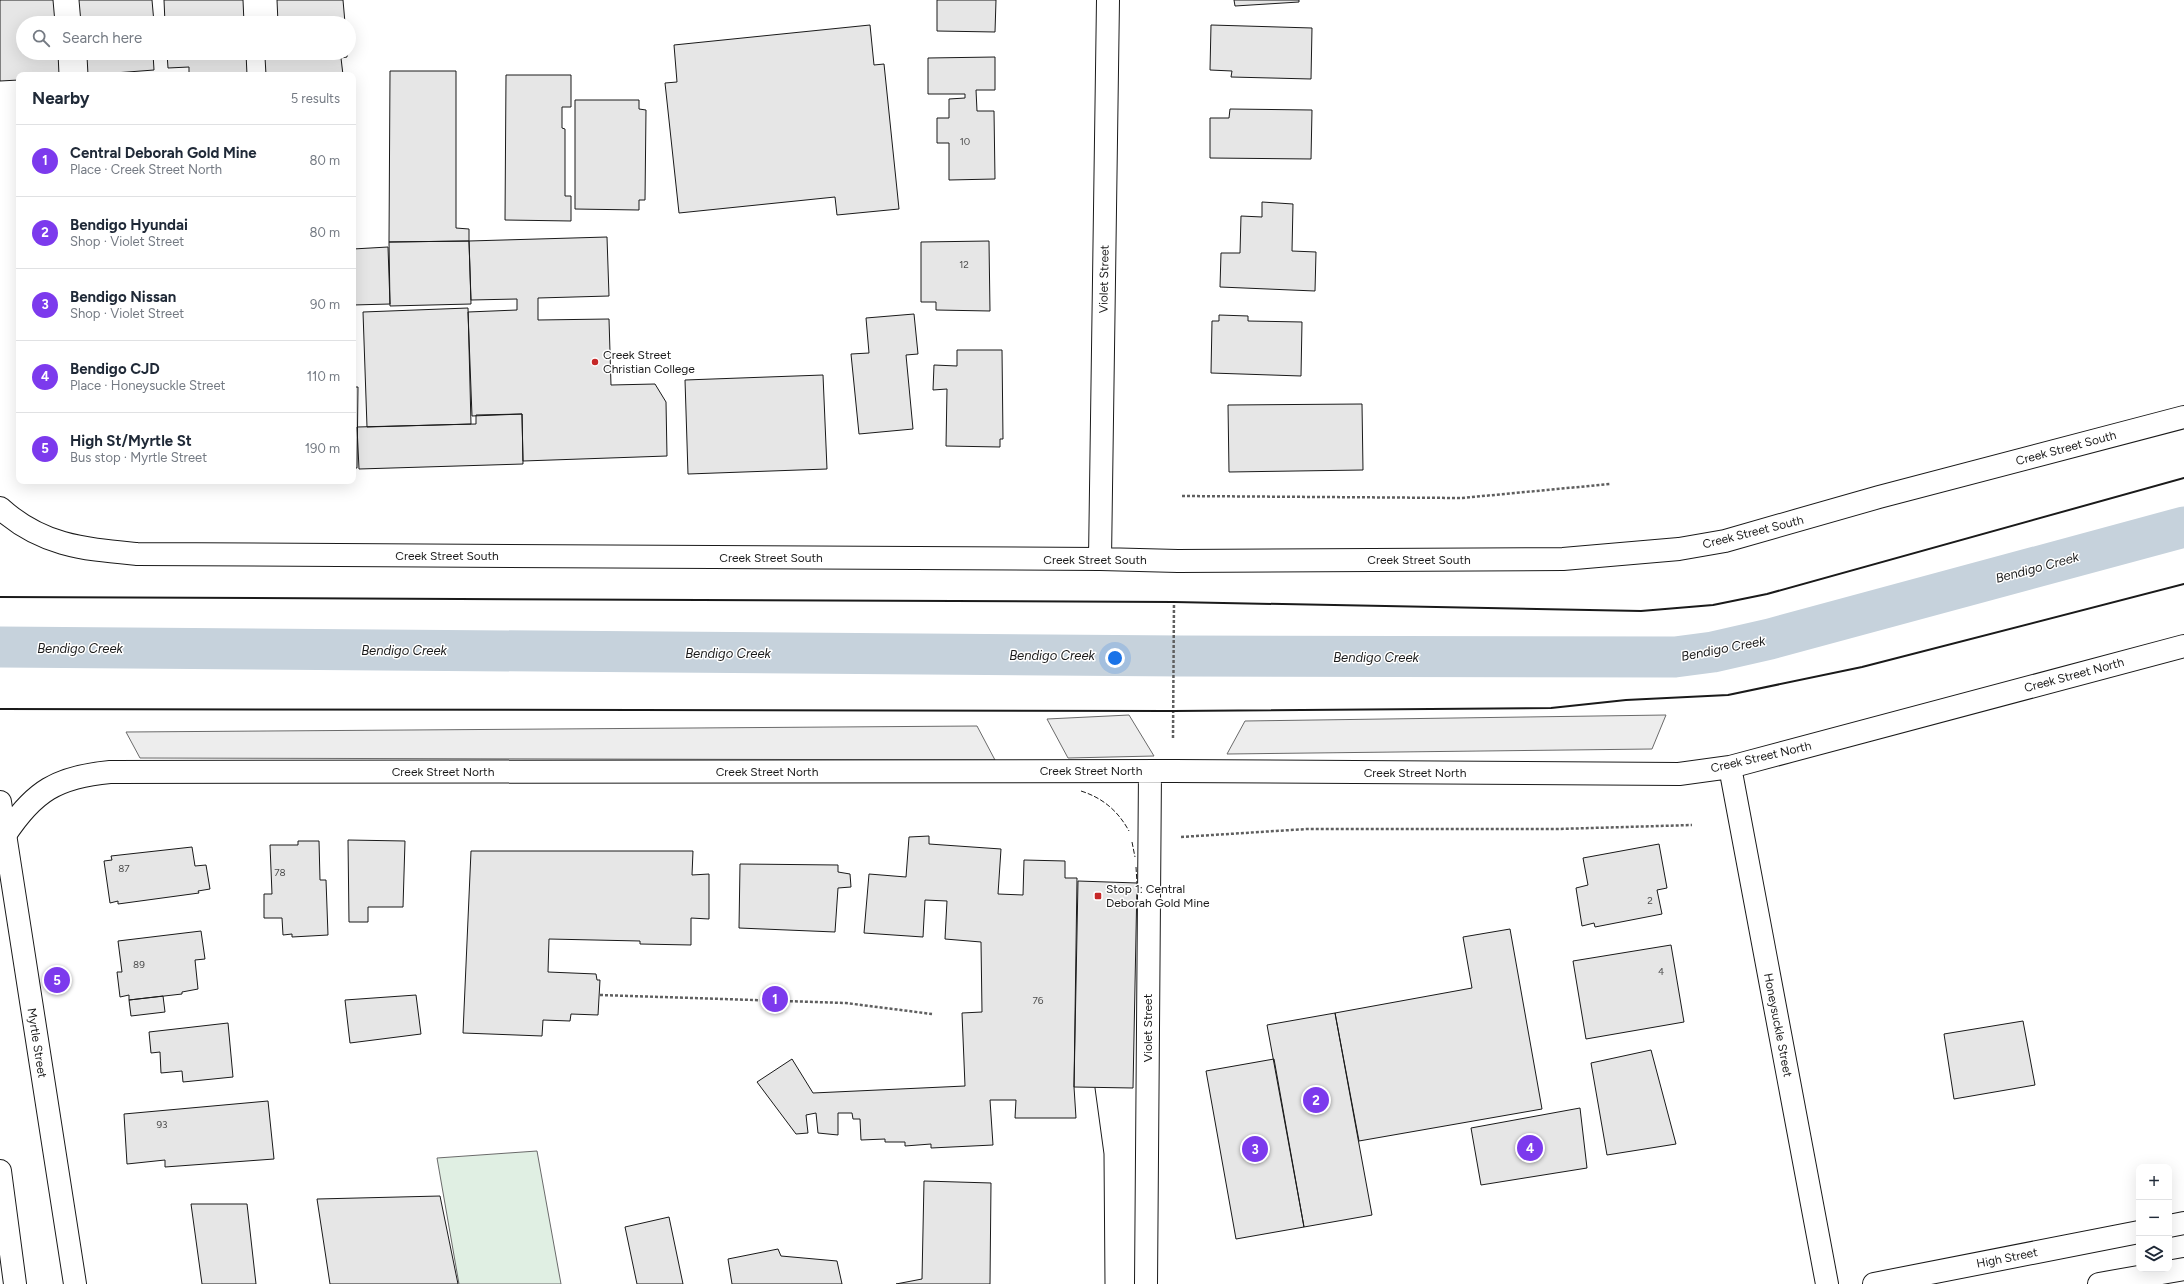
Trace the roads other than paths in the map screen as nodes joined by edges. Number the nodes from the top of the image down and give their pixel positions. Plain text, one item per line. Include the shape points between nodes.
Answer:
1 (1108, 0) edge
2 (2184, 417) edge
3 (0, 508) edge
4 (1100, 558) junction
5 (2184, 646) edge
6 (1730, 767) junction
7 (1150, 771) junction
8 (0, 802) edge
9 (5, 835) junction
10 (0, 1171) edge
11 (2184, 1224) edge
12 (2172, 1226) edge
13 (2136, 1233) edge
14 (5, 1252) edge
15 (2184, 1269) edge
16 (15, 1284) edge
17 (75, 1284) edge
18 (1146, 1284) edge
19 (1827, 1284) edge
20 (1874, 1284) edge
21 (2099, 1284) edge

1 - 4 main road, Violet Street
2 - 4 main road, Creek Street South via 1879,497 1732,540 1679,549 1563,559 1178,561
3 - 4 main road, Creek Street South via 28,530 48,540 90,550 137,554
5 - 6 main road, Creek Street North
6 - 7 main road, Creek Street North via 1679,774
6 - 19 main road, Honeysuckle Street
7 - 9 main road, Creek Street North via 110,772 74,777 48,788 26,807
7 - 18 main road, Violet Street
8 - 9 main road, Myrtle Street
9 - 17 main road, Myrtle Street
10 - 14 main road
11 - 12 main road
13 - 20 main road, High Street
14 - 16 main road
15 - 21 main road

